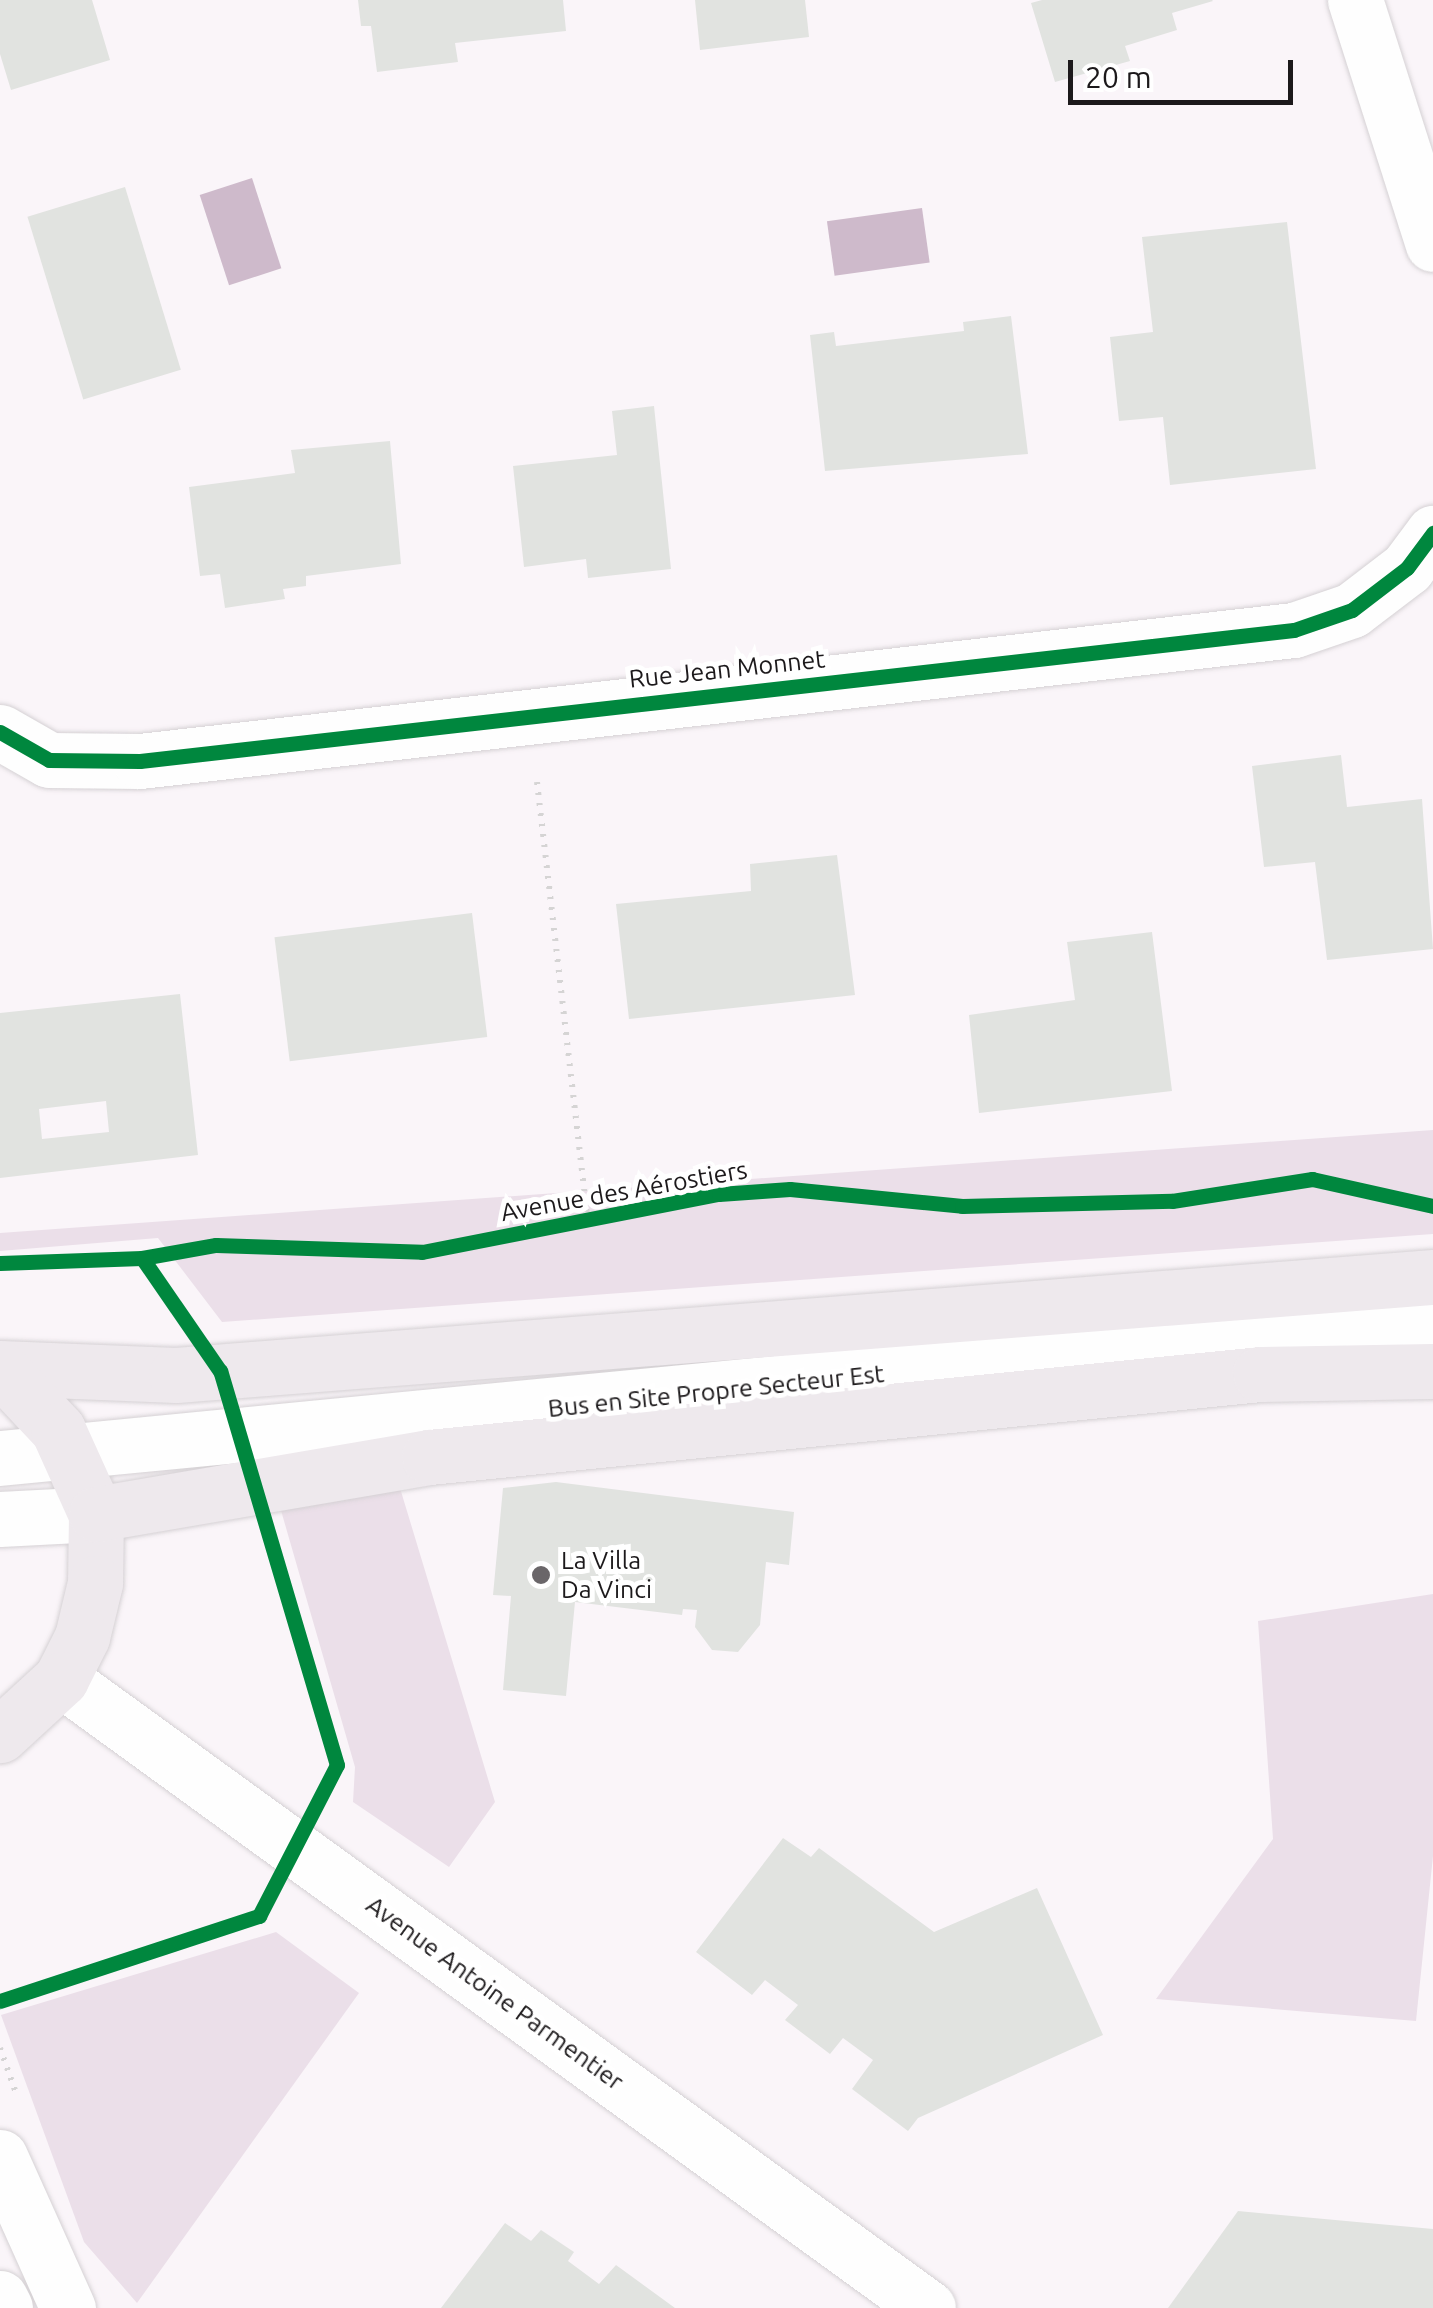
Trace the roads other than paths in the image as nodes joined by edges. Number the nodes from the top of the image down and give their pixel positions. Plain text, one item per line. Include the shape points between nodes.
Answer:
1 (1355, 0) edge
2 (1433, 244) edge
3 (1433, 534) edge
4 (0, 732) edge
5 (1433, 1277) edge
6 (1433, 1332) edge
7 (0, 1368) edge
8 (1433, 1371) edge
9 (70, 1456) junction
10 (0, 1458) edge
11 (96, 1514) junction
12 (0, 1518) edge
13 (61, 1679) junction
14 (0, 1735) edge
15 (0, 2156) edge
16 (0, 2298) edge
17 (4, 2308) edge
18 (68, 2308) edge
19 (928, 2308) edge

1 - 2 street
3 - 4 street, Rue Jean Monnet via 1407,568 1352,610 1294,630 140,761 49,760
5 - 7 main road via 176,1375
6 - 9 street, Bus en Site Propre Secteur Est via 1284,1334
7 - 9 main road via 36,1400
8 - 11 main road via 1260,1374 429,1457
9 - 10 street, Bus en Site Propre Secteur Est
9 - 11 main road
11 - 12 street
11 - 13 main road via 95,1584 82,1637
13 - 14 main road
13 - 19 street, Avenue Antoine Parmentier
15 - 18 street
16 - 17 street

